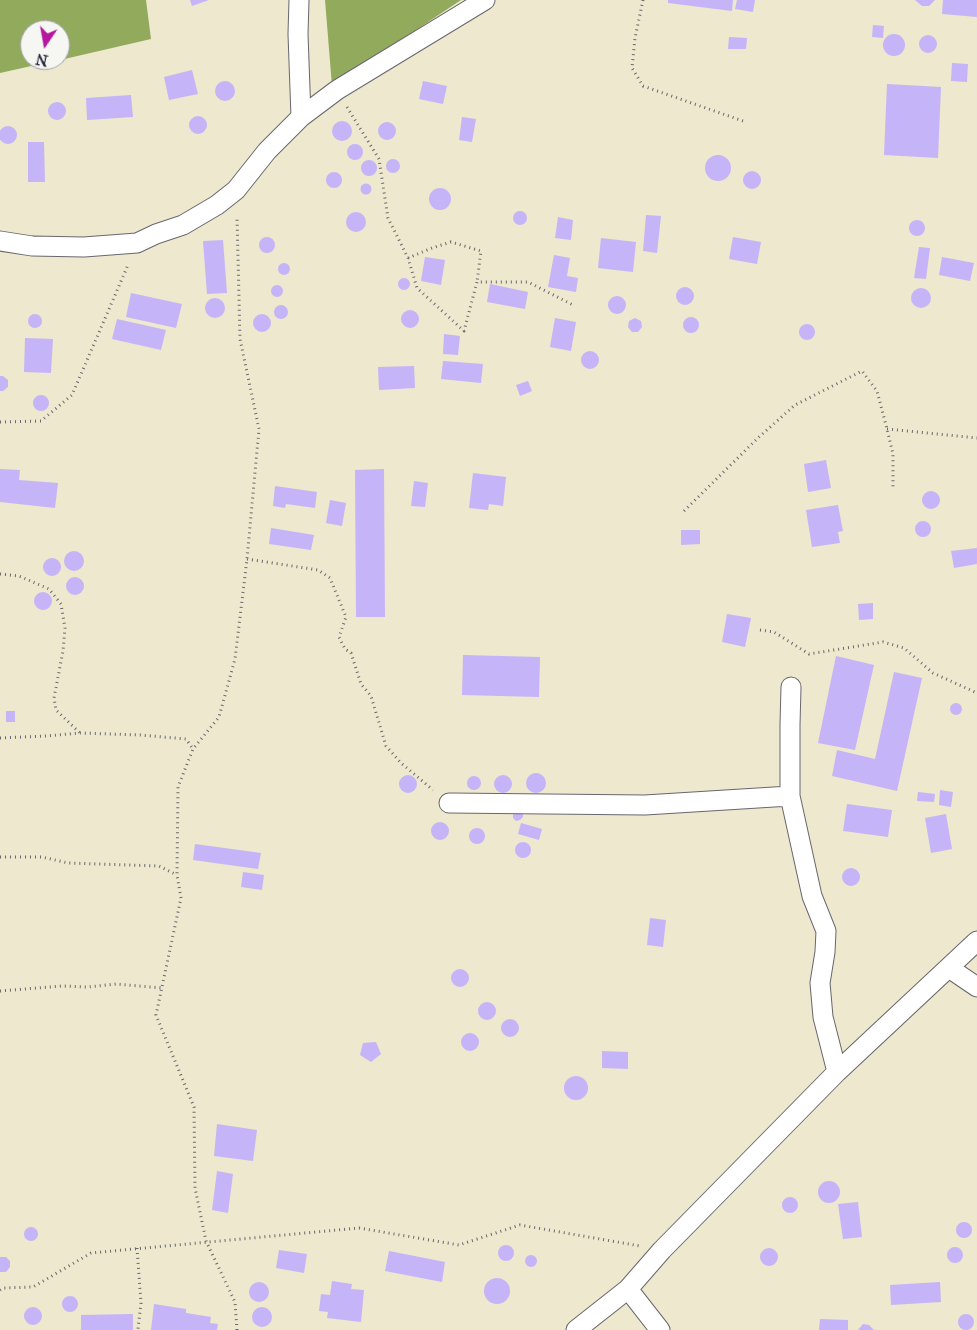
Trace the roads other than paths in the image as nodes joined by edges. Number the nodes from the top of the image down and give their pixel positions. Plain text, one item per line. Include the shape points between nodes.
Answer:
1 (298, 0) edge
2 (485, 0) edge
3 (301, 117) junction
4 (0, 241) edge
5 (791, 687) dead end
6 (790, 796) junction
7 (449, 803) road end
8 (977, 941) edge
9 (950, 968) junction
10 (977, 987) edge
11 (837, 1072) junction
12 (628, 1289) junction
13 (576, 1330) edge
14 (660, 1330) edge

1 - 3 street
2 - 3 street via 337,90
3 - 4 street via 267,151 236,190 218,205 183,225 137,243 84,247 32,246
5 - 6 street
6 - 7 street via 645,806
6 - 11 street via 812,896 826,931 820,983 823,1017
8 - 9 street
9 - 10 street
9 - 11 street
11 - 12 street via 662,1250
12 - 13 street
12 - 14 street

